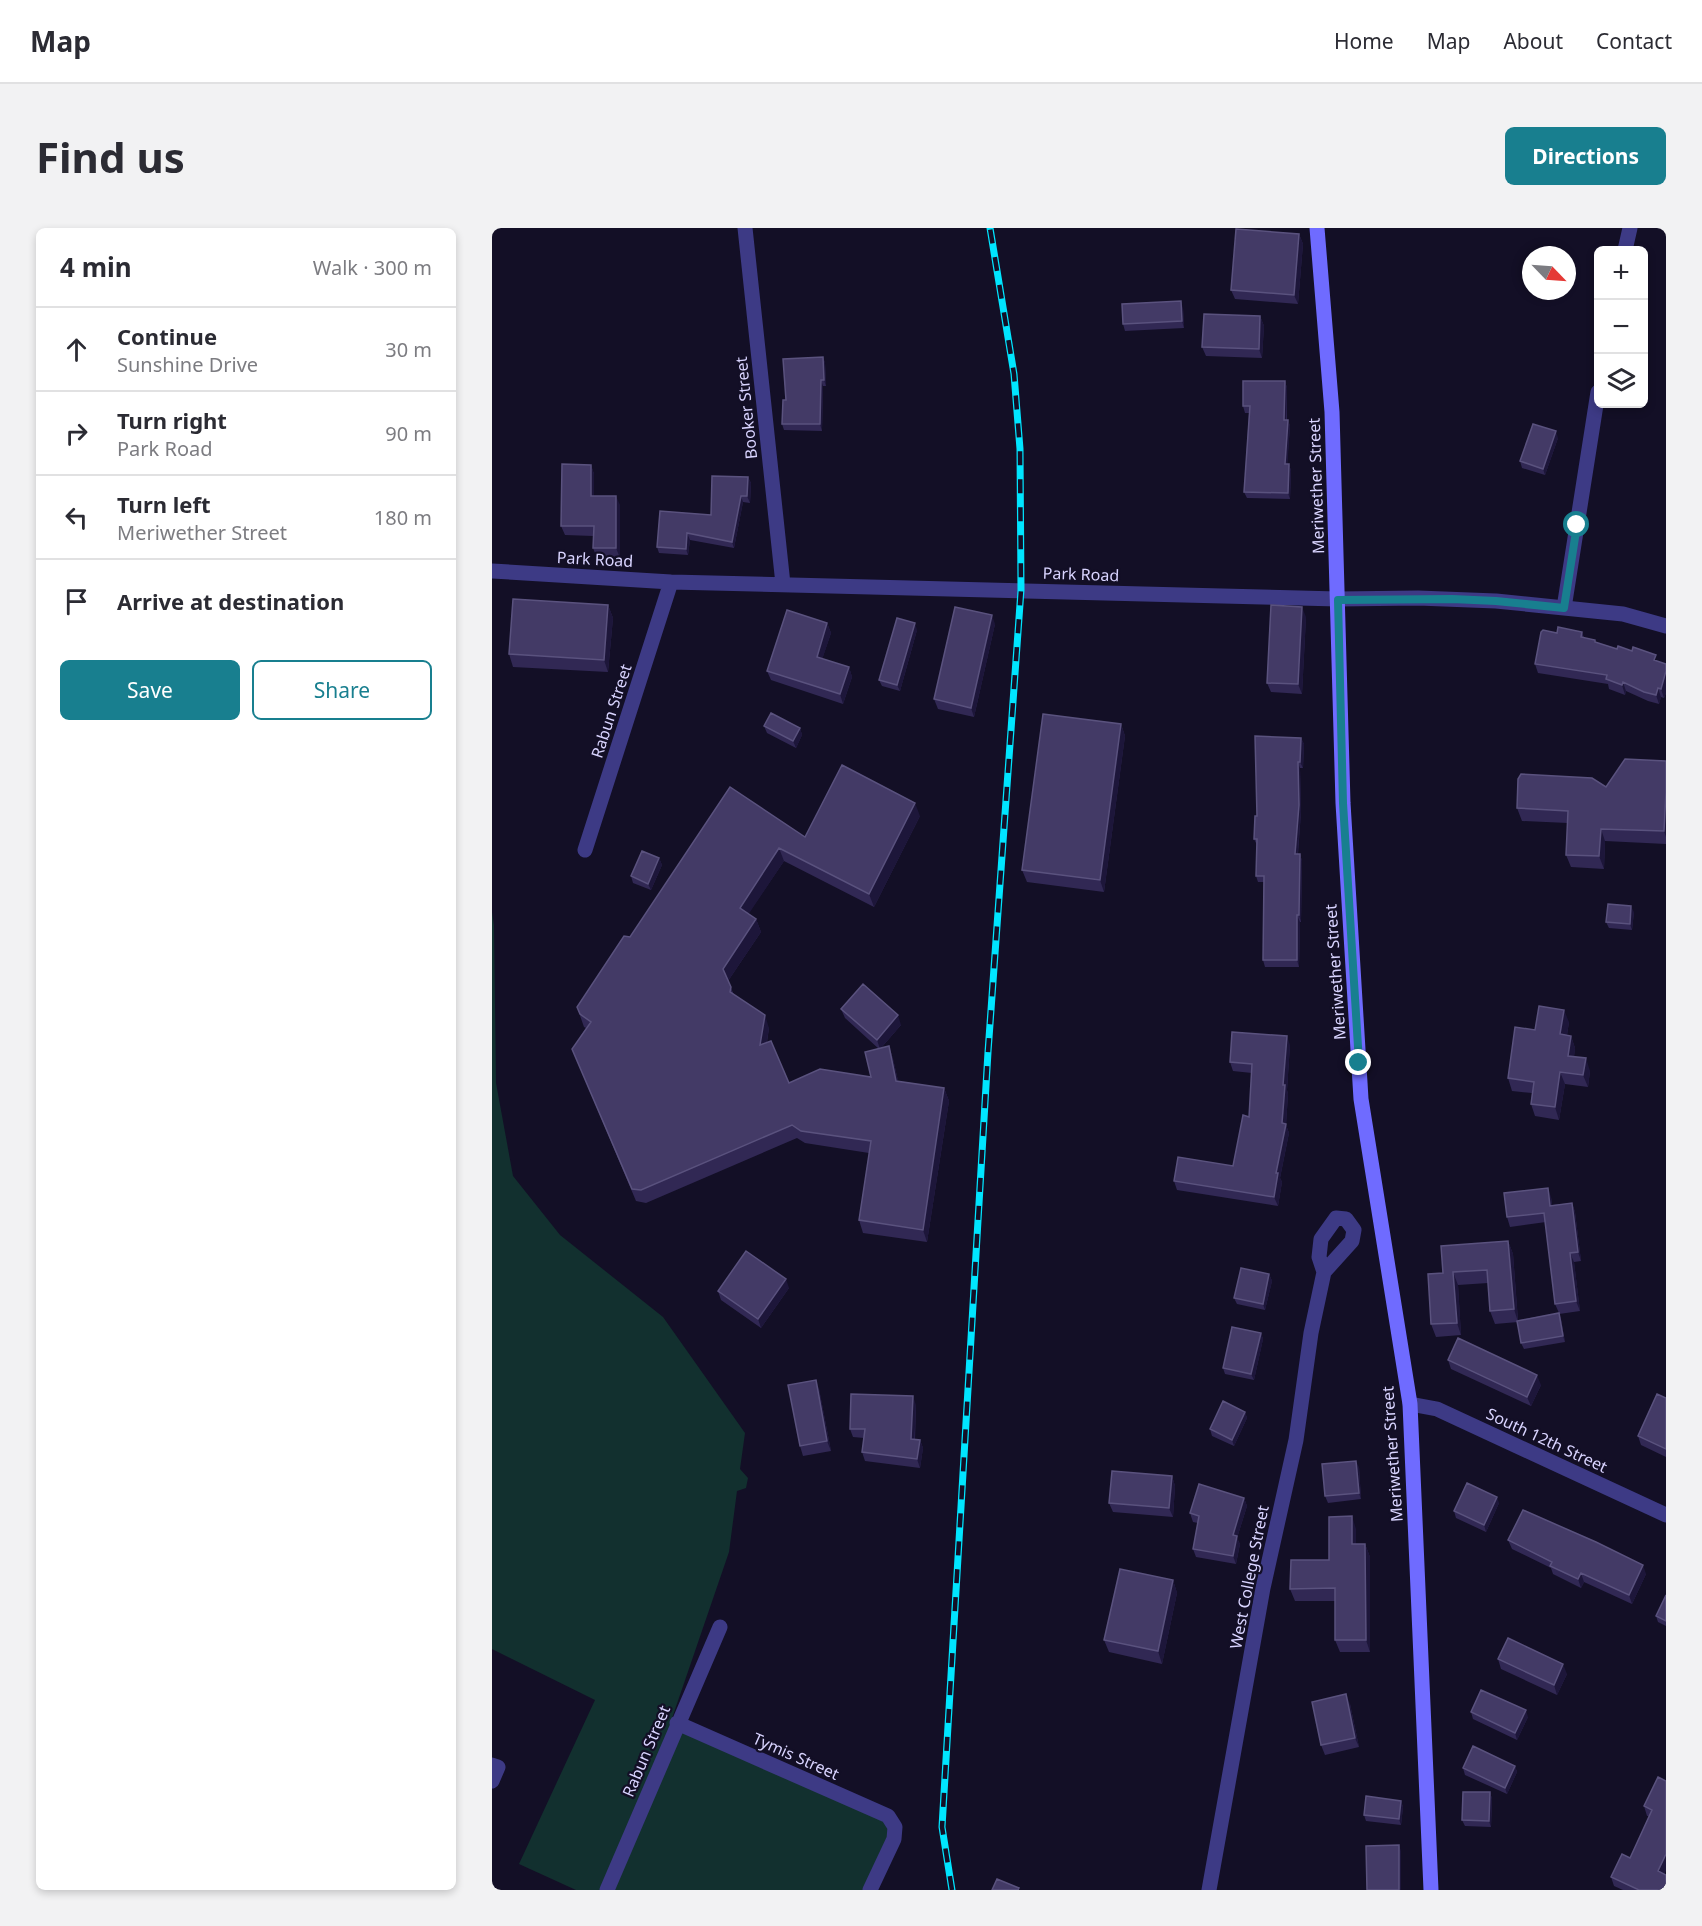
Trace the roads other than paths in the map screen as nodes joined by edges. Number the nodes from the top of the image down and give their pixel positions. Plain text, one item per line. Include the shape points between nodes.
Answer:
1 (745, 228) edge
2 (1317, 228) edge
3 (1630, 228) edge
4 (1626, 246) edge
5 (1596, 408) edge
6 (492, 571) edge
7 (671, 582) junction
8 (783, 584) junction
9 (1338, 600) junction
10 (1564, 608) junction
11 (1666, 626) edge
12 (585, 850) dead end
13 (1324, 1272) dead end
14 (1410, 1404) junction
15 (1666, 1515) edge
16 (720, 1627) dead end
17 (677, 1723) junction
18 (607, 1890) edge
19 (870, 1890) edge
20 (1209, 1890) edge
21 (1431, 1890) edge

1 - 8 street, Booker Street
2 - 9 street, Meriwether Street via 1332,412
3 - 4 street
5 - 10 street
6 - 7 street, Park Road
7 - 8 street, Park Road
7 - 12 street, Rabun Street
8 - 9 street, Park Road
9 - 10 street, Park Road via 1452,599
9 - 14 street, Meriwether Street via 1343,803 1361,1099
10 - 11 street, Park Road via 1623,614
13 - 20 street, West College Street via 1296,1440 1263,1588
14 - 15 street, South 12th Street via 1437,1409
14 - 21 street, Meriwether Street
16 - 17 street, Rabun Street
17 - 18 street, Rabun Street
17 - 19 street, Tymis Street via 888,1816 895,1827 894,1839

